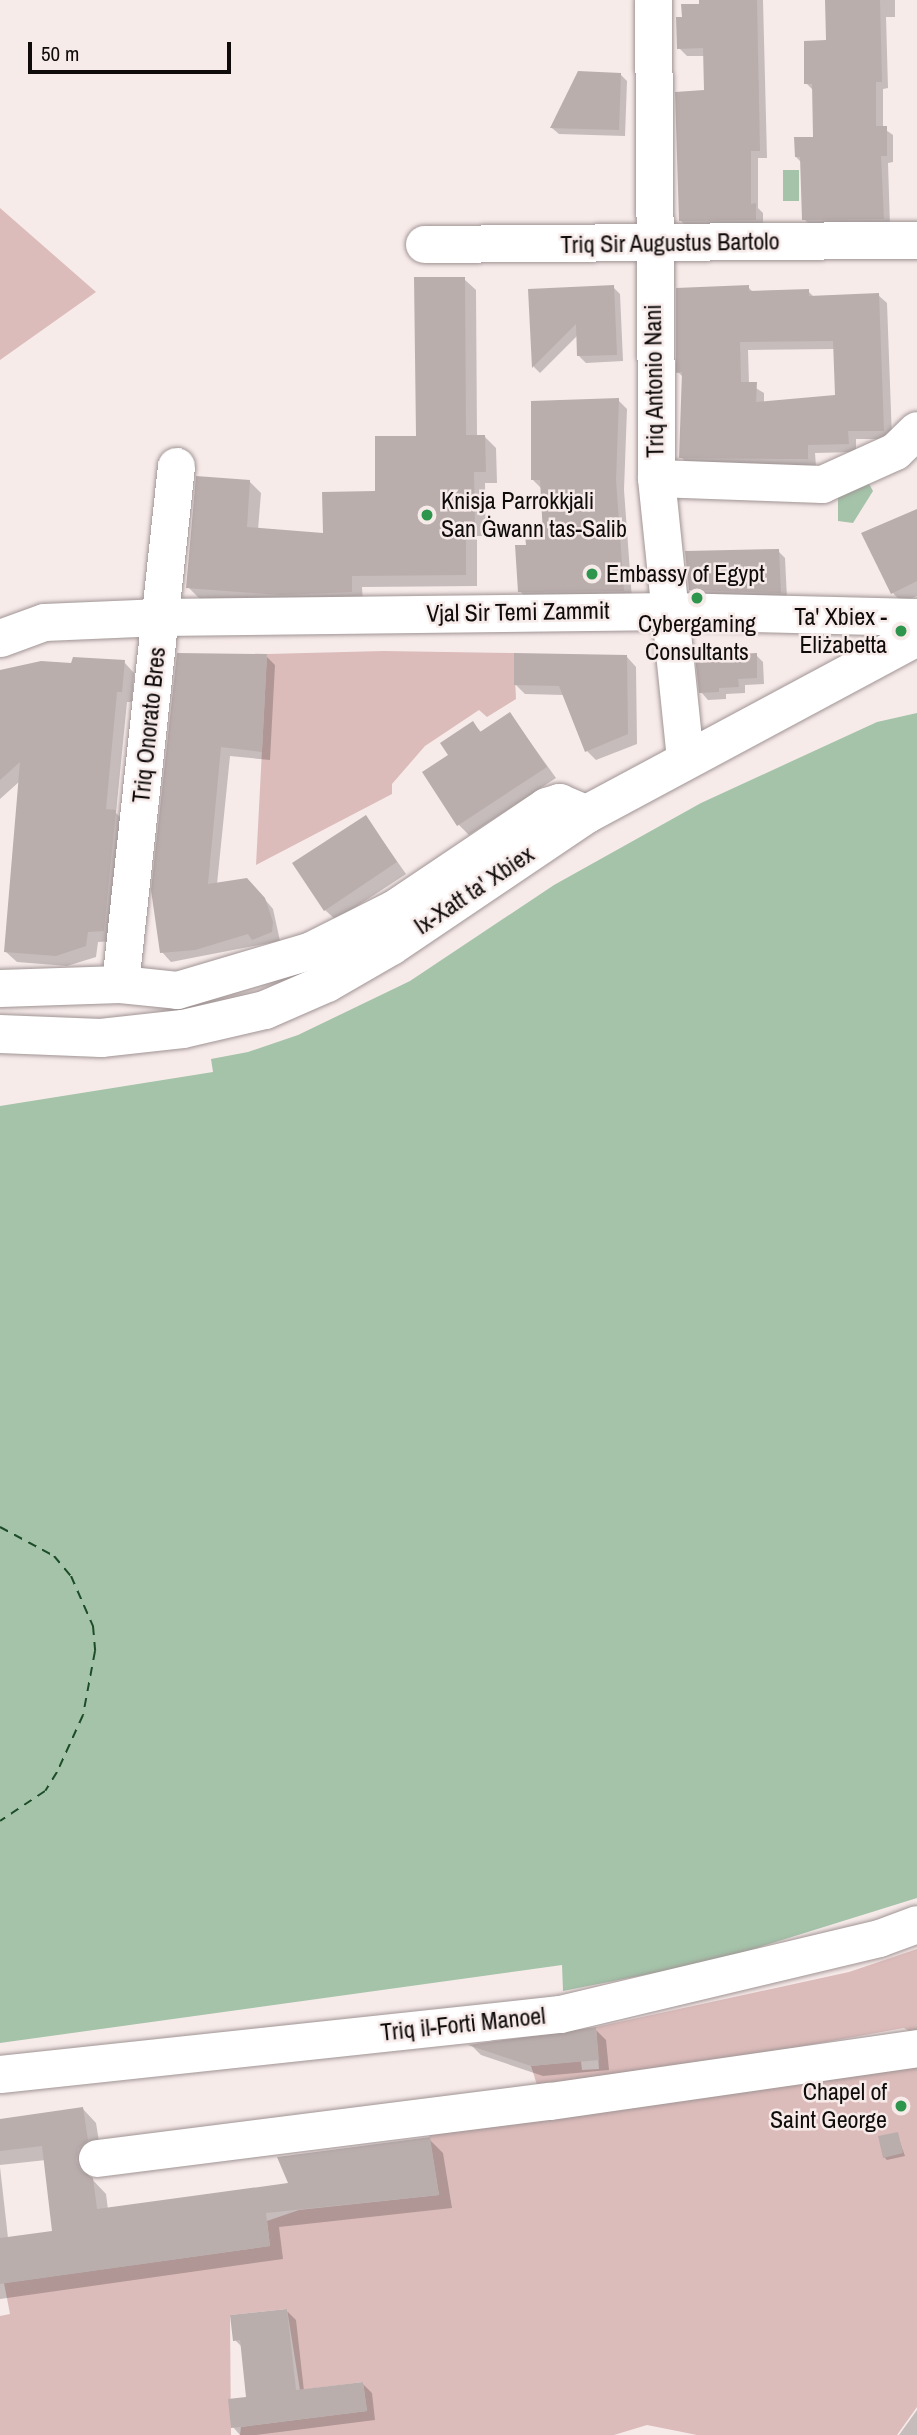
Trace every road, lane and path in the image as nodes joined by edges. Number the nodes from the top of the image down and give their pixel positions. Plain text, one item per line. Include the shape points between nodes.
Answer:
1 (653, 0) edge
2 (917, 240) edge
3 (424, 244) dead end
4 (652, 244) junction
5 (917, 430) edge
6 (176, 466) dead end
7 (656, 478) junction
8 (670, 611) junction
9 (161, 617) junction
10 (917, 617) edge
11 (917, 637) edge
12 (0, 638) edge
13 (685, 760) junction
14 (587, 814) junction
15 (120, 984) junction
16 (0, 988) edge
17 (0, 1034) edge
18 (917, 1924) edge
19 (917, 2048) edge
20 (0, 2074) edge
21 (97, 2158) dead end

1 - 4 street, Triq Antonio Nani
2 - 4 street, Triq Sir Augustus Bartolo
3 - 4 street, Triq Sir Augustus Bartolo
4 - 7 street, Triq Antonio Nani
5 - 7 street via 895,451 822,484
6 - 9 street, Triq Onorato Bres
7 - 8 street, Triq Antonio Nani
8 - 9 street, Vjal Sir Temi Zammit
8 - 10 street, Vjal Sir Temi Zammit
8 - 13 street, Triq Antonio Nani
9 - 12 street, Vjal Sir Temi Zammit via 44,622
9 - 15 street, Triq Onorato Bres
11 - 13 main road, Ix-Xatt ta' Xbiex
13 - 14 main road, Ix-Xatt ta' Xbiex
14 - 15 street via 559,802 546,806 393,909 309,951 177,990
14 - 17 main road, Ix-Xatt ta' Xbiex via 391,946 327,983 265,1010 183,1029 101,1038
15 - 16 street
18 - 20 street, Triq il-Forti Manoel via 879,1938 560,2014
19 - 21 street via 550,2101

